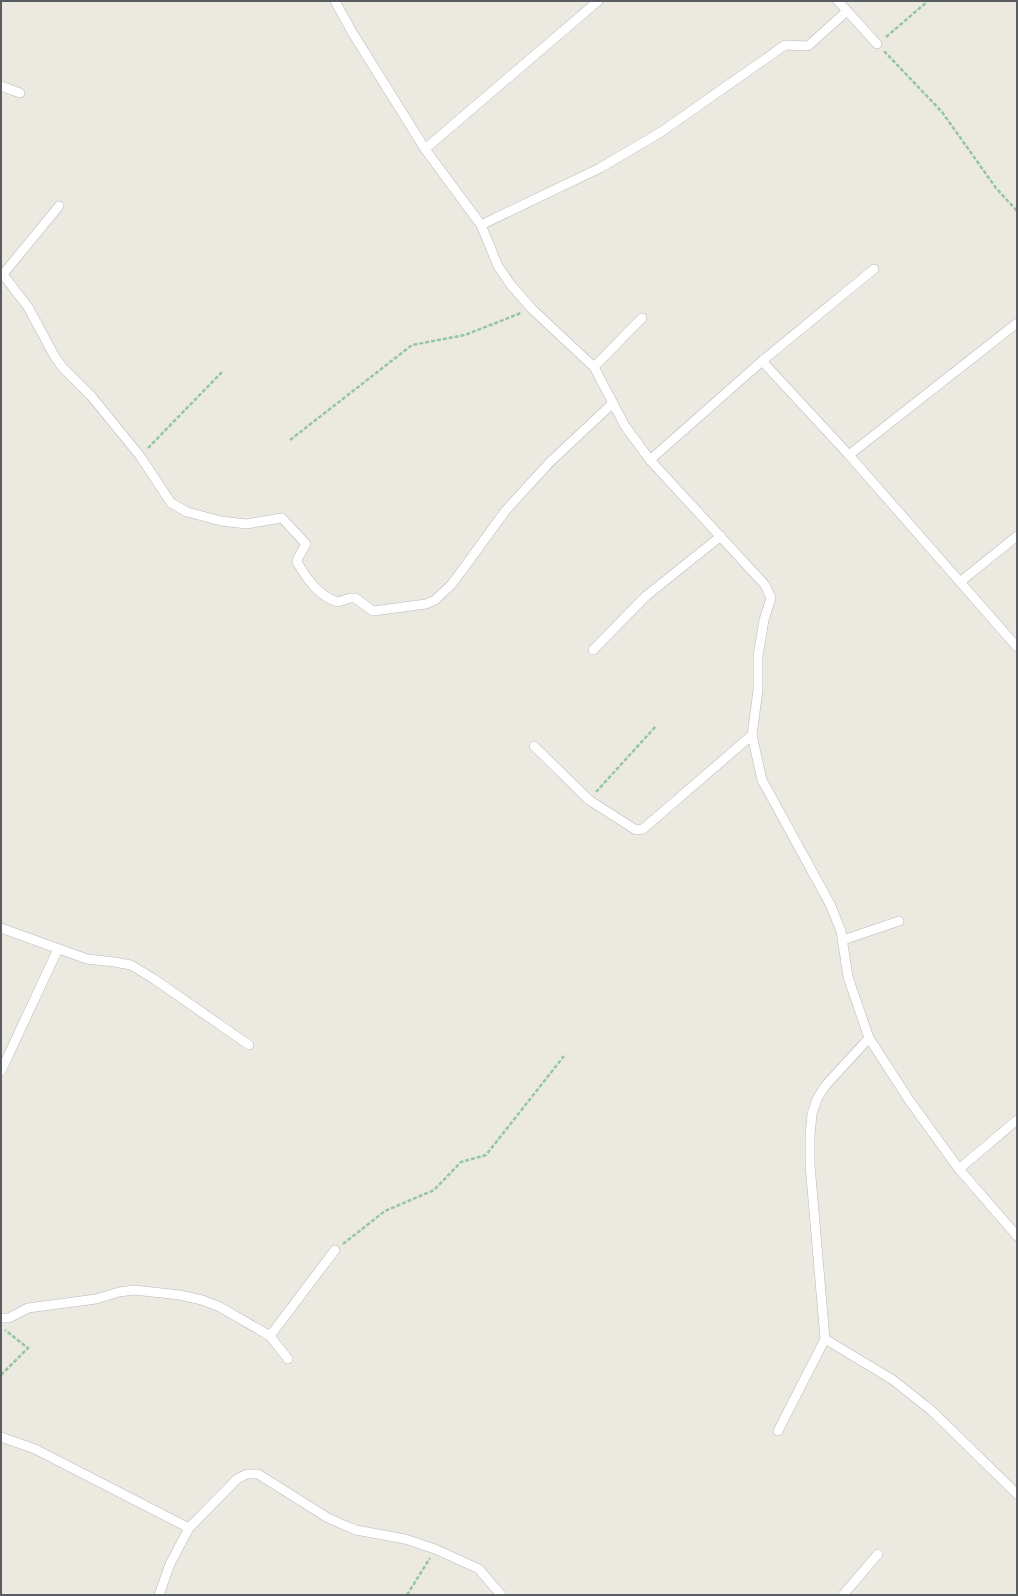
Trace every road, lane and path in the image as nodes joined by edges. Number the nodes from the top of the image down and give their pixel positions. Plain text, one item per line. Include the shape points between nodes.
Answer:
1 (336, 1) edge
2 (598, 1) edge
3 (838, 1) edge
4 (928, 1) edge
5 (847, 10) junction
6 (877, 44) junction
7 (1, 86) edge
8 (20, 93) dead end
9 (425, 149) junction
10 (59, 206) dead end
11 (1017, 211) edge
12 (481, 225) junction
13 (874, 269) dead end
14 (2, 272) edge
15 (532, 309) junction
16 (642, 318) dead end
17 (1017, 323) edge
18 (762, 361) junction
19 (594, 367) junction
20 (222, 372) dead end
21 (613, 403) junction
22 (290, 440) dead end
23 (849, 455) junction
24 (140, 456) junction
25 (650, 460) junction
26 (721, 536) junction
27 (1017, 536) edge
28 (960, 582) junction
29 (1017, 647) edge
30 (594, 650) dead end
31 (656, 726) dead end
32 (752, 735) junction
33 (534, 746) dead end
34 (589, 800) junction
35 (899, 921) dead end
36 (1, 928) edge
37 (843, 940) junction
38 (58, 949) junction
39 (868, 1038) junction
40 (249, 1045) dead end
41 (564, 1056) dead end
42 (1, 1071) edge
43 (1017, 1120) edge
44 (959, 1169) junction
45 (1017, 1236) edge
46 (334, 1250) joint
47 (1, 1318) edge
48 (1, 1328) edge
49 (270, 1336) junction
50 (825, 1339) junction
51 (288, 1359) dead end
52 (1, 1375) edge
53 (778, 1431) dead end
54 (1, 1437) edge
55 (1017, 1494) edge
56 (189, 1528) junction
57 (435, 1549) junction
58 (878, 1554) dead end
59 (159, 1595) edge
60 (407, 1595) edge
61 (501, 1595) edge
62 (843, 1595) edge

1 - 9 lane via 352,32
2 - 9 lane
3 - 5 lane
4 - 6 path
5 - 6 lane
5 - 12 lane via 808,46 785,45 661,132 600,168
6 - 11 path via 942,112 996,188
7 - 8 lane
9 - 12 lane
10 - 14 lane
12 - 15 lane via 498,266
13 - 18 lane
14 - 24 lane via 28,307 63,368 92,397
15 - 19 lane
15 - 22 path via 465,335 412,345
16 - 19 lane
17 - 23 lane
18 - 23 lane
18 - 25 lane
19 - 21 lane
20 - 24 path
21 - 24 lane via 550,462 506,510 451,585 435,600 426,604 378,611 371,610 355,598 338,602 319,592 298,562 306,544 282,518 246,524 221,522 187,512 166,498
21 - 25 lane via 625,426
23 - 28 lane
25 - 26 lane
26 - 30 lane via 646,596
26 - 32 lane via 765,585 771,598 764,620 758,656 758,690
27 - 28 lane
28 - 29 lane
31 - 34 path
32 - 34 lane via 643,829 636,830 628,826
32 - 37 lane via 762,780 830,904
33 - 34 lane
35 - 37 lane
36 - 38 lane
37 - 39 lane via 848,977
38 - 40 lane via 87,960 131,965
38 - 42 lane
39 - 44 lane
39 - 50 lane via 825,1086 812,1114 810,1165
41 - 46 path via 486,1155 461,1162 434,1190 385,1210
43 - 44 lane
44 - 45 lane
46 - 49 lane
47 - 49 lane via 9,1318 28,1308 96,1299 134,1290 202,1300 220,1307
48 - 52 path via 28,1348
49 - 51 lane
50 - 53 lane
50 - 55 lane via 893,1380 921,1402
54 - 56 lane via 35,1449
56 - 57 lane via 237,1479 250,1473 258,1474 328,1518 356,1530 405,1539
56 - 59 lane via 170,1564
57 - 60 path
57 - 61 lane via 479,1569
58 - 62 lane

